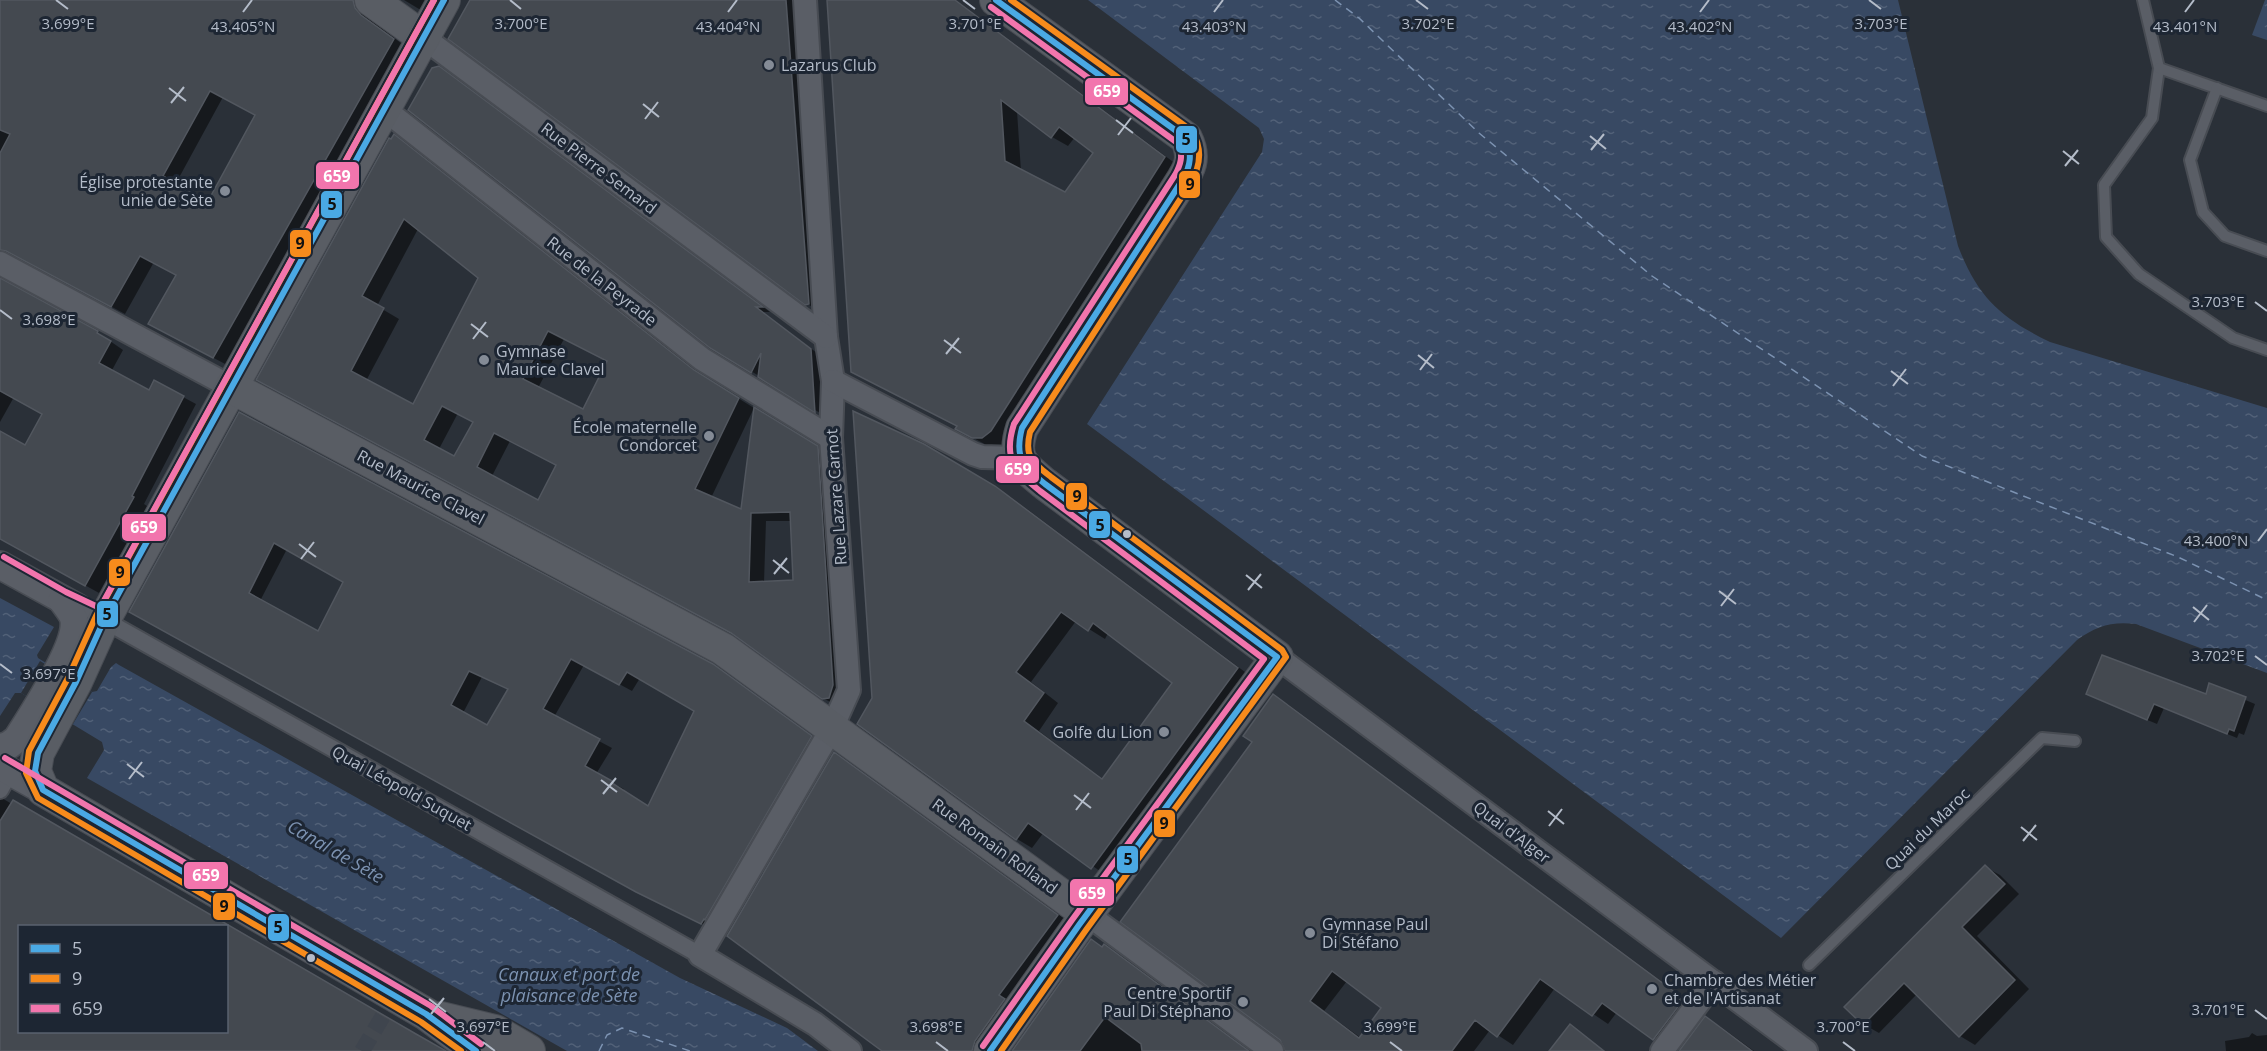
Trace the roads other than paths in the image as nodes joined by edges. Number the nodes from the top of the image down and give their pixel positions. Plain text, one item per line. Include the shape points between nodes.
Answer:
1 (371, 0) edge
2 (444, 0) edge
3 (805, 0) edge
4 (996, 0) edge
5 (2143, 0) edge
6 (423, 38) junction
7 (2159, 68) junction
8 (2217, 88) junction
9 (2267, 106) edge
10 (384, 109) junction
11 (2267, 250) edge
12 (0, 263) edge
13 (826, 337) junction
14 (2267, 350) edge
15 (833, 381) junction
16 (231, 387) junction
17 (831, 438) junction
18 (1019, 458) junction
19 (0, 565) edge
20 (62, 600) junction
21 (104, 620) junction
22 (1277, 657) junction
23 (66, 677) junction
24 (48, 709) junction
25 (832, 728) junction
26 (2074, 741) dead end
27 (3, 769) edge
28 (43, 790) junction
29 (1087, 914) junction
30 (700, 956) junction
31 (1809, 965) dead end
32 (1714, 982) junction
33 (426, 1014) junction
34 (476, 1051) edge
35 (529, 1051) edge
36 (850, 1051) edge
37 (990, 1051) edge
38 (1272, 1051) edge
39 (1662, 1051) edge
40 (1806, 1051) edge

1 - 6 main road, Rue Pierre Semard
2 - 6 main road
3 - 13 street, Rue Lazare Carnot
4 - 18 main road via 1186,138 1192,151 1189,168 1022,428 1017,443
5 - 7 lane
6 - 10 main road
6 - 13 street, Rue Pierre Semard
7 - 8 lane
7 - 14 lane via 2152,118 2104,185 2106,237 2139,274 2233,338
8 - 9 lane
8 - 11 lane via 2190,160 2203,212 2224,236
10 - 16 main road
10 - 17 street, Rue de la Peyrade via 702,359
12 - 16 street, Rue Maurice Clavel
13 - 15 street, Rue Lazare Carnot
15 - 17 street, Rue Lazare Carnot
15 - 18 street via 972,454
16 - 21 main road
16 - 25 main road, Rue Maurice Clavel via 723,649
17 - 25 street, Rue Lazare Carnot via 849,690
18 - 22 main road, Quai d'Alger via 1045,484
19 - 20 street
20 - 21 street
20 - 23 street via 74,618
21 - 23 main road
21 - 30 street, Quai Léopold Suquet
22 - 29 main road
22 - 32 street, Quai d'Alger
23 - 24 main road
24 - 27 street via 17,739
24 - 28 main road via 35,771
25 - 29 main road, Rue Romain Rolland
25 - 30 street, Rue Lazare Carnot
26 - 31 lane, Quai du Maroc via 2042,738
27 - 28 street
28 - 33 main road
29 - 37 main road
29 - 38 street, Rue Romain Rolland
30 - 36 street via 815,1024
32 - 39 street
32 - 40 street, Quai d'Alger
33 - 34 main road
33 - 35 main road via 495,1031

